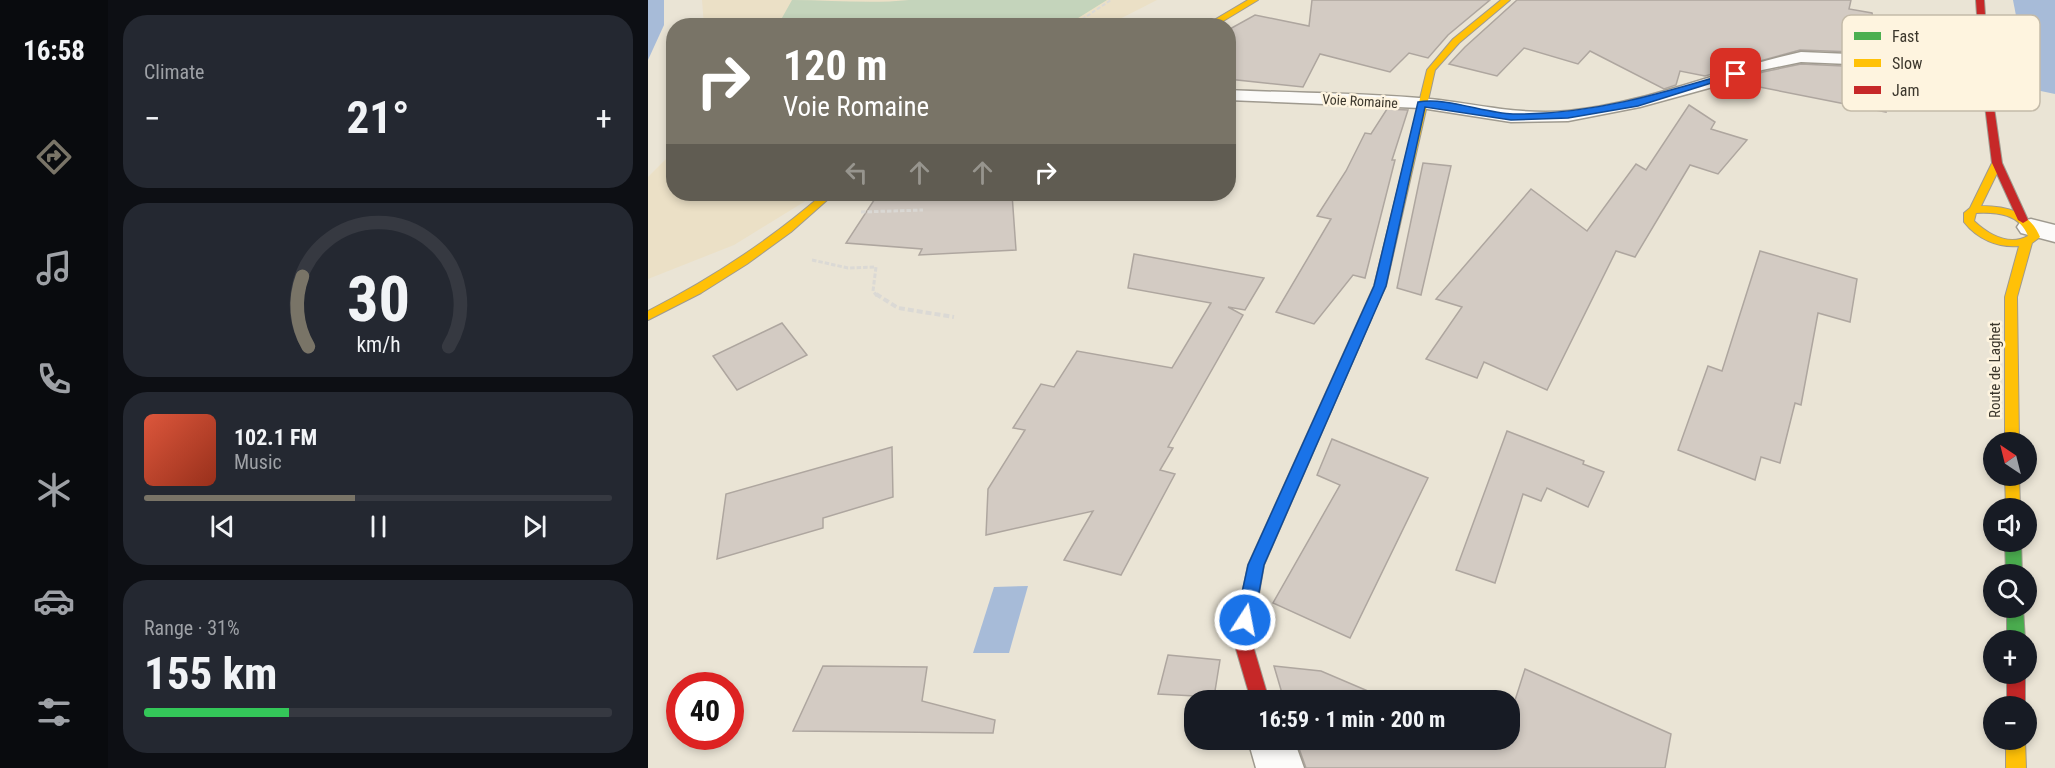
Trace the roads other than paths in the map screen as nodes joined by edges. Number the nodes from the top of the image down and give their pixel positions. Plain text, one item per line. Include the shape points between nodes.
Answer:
1 (1254, 0) edge
2 (1506, 0) edge
3 (1980, 0) edge
4 (1981, 15) edge
5 (1222, 18) edge
6 (1842, 59) edge
7 (1236, 95) edge
8 (1422, 104) junction
9 (1990, 111) edge
10 (1997, 163) junction
11 (821, 201) edge
12 (1974, 210) junction
13 (1973, 227) junction
14 (2037, 235) edge
15 (1984, 247) dead end
16 (2000, 277) dead end
17 (2012, 297) junction
18 (648, 316) edge
19 (2012, 432) edge
20 (1257, 690) edge
21 (1274, 750) edge
22 (2016, 750) edge
23 (1280, 768) edge
24 (2016, 768) edge

1 - 5 street
2 - 8 street via 1441,56 1431,70
3 - 4 street
6 - 8 lane, Voie Romaine via 1801,57 1758,66 1635,104 1568,116 1511,117
7 - 8 lane, Voie Romaine
8 - 20 street via 1380,286 1256,565 1242,639
9 - 10 street
10 - 12 street
10 - 14 street
11 - 18 street via 739,268
12 - 13 street via 1968,217
12 - 14 street via 1992,209
13 - 14 street via 1998,241
13 - 15 street
14 - 17 street, Route de Laghet
16 - 17 street
17 - 19 street, Route de Laghet
21 - 23 street
22 - 24 street

